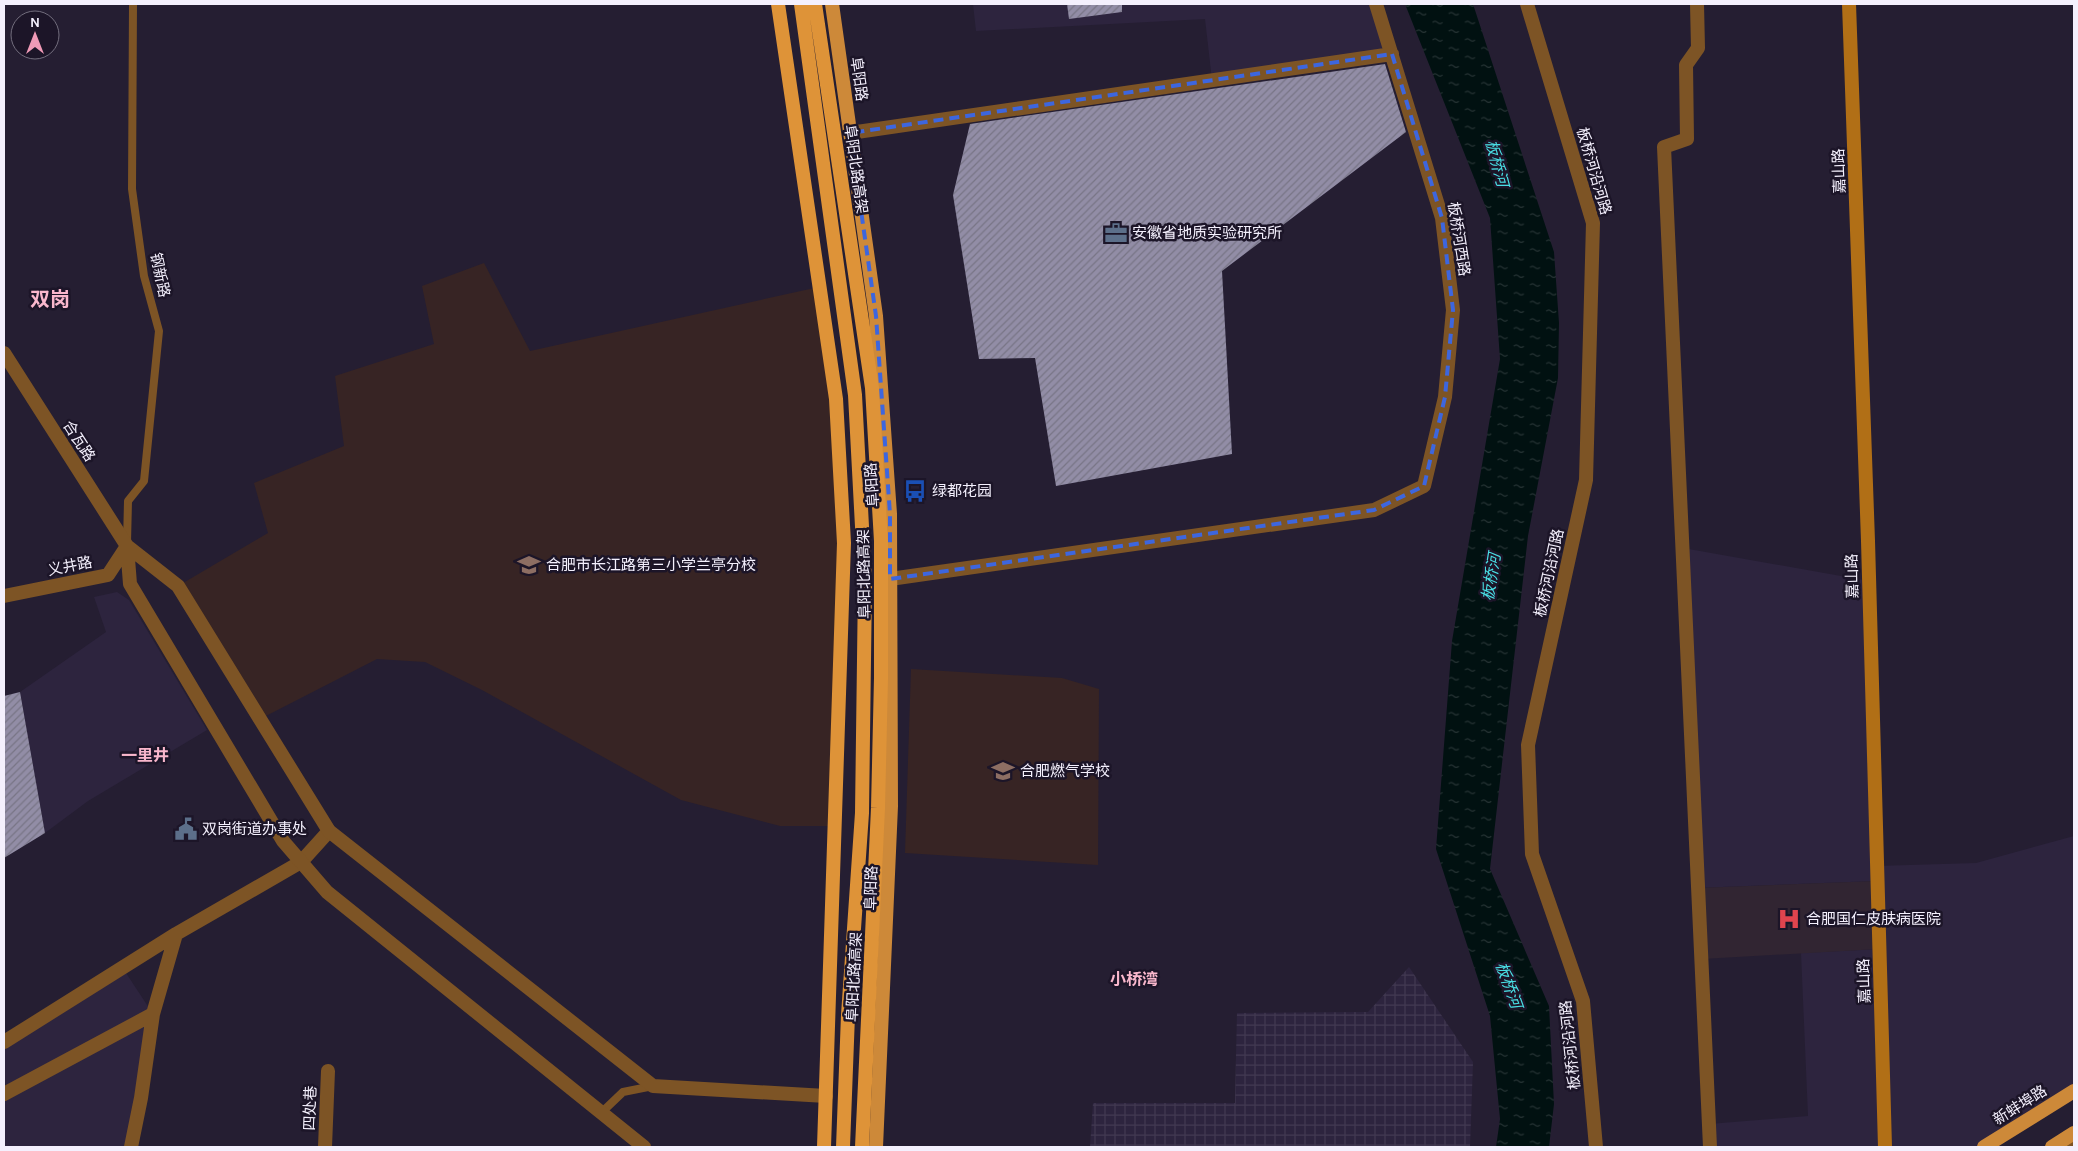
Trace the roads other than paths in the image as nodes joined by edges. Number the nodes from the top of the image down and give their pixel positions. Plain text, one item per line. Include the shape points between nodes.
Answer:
1 (133, 4) edge
2 (778, 4) edge
3 (801, 4) edge
4 (815, 4) edge
5 (832, 4) edge
6 (1376, 4) edge
7 (1527, 4) edge
8 (1697, 4) edge
9 (1849, 4) edge
10 (1392, 54) junction
11 (850, 133) junction
12 (4, 353) edge
13 (127, 546) junction
14 (890, 579) junction
15 (4, 596) edge
16 (330, 831) junction
17 (301, 862) junction
18 (176, 934) junction
19 (153, 1014) junction
20 (4, 1042) edge
21 (328, 1071) dead end
22 (653, 1086) junction
23 (2074, 1091) edge
24 (4, 1094) edge
25 (826, 1096) junction
26 (601, 1113) junction
27 (2072, 1139) edge
28 (131, 1147) edge
29 (325, 1147) edge
30 (644, 1147) edge
31 (824, 1147) edge
32 (843, 1147) edge
33 (862, 1147) edge
34 (876, 1147) edge
35 (1596, 1147) edge
36 (1710, 1147) edge
37 (1885, 1147) edge
38 (1984, 1147) edge
39 (2052, 1147) edge

1 - 13 lane, 钢新路 via 132,189 144,276 159,331 144,481 128,501
2 - 25 highway via 836,399 844,543
3 - 32 highway, 阜阳北路高架 via 855,395 865,582 862,813 848,1015
4 - 33 highway, 阜阳北路高架 via 872,388 881,541 878,808
5 - 11 main road, 阜阳路
6 - 10 street, 板桥河西路
7 - 35 street, 板桥河沿河路 via 1593,223 1586,480 1528,745 1532,854 1583,1001
8 - 36 street via 1698,48 1686,65 1687,139 1664,147
9 - 37 main road, 嘉山路
10 - 11 street
10 - 14 street, 板桥河西路 via 1442,218 1453,310 1445,397 1424,486 1374,510
11 - 14 main road, 阜阳路 via 876,316 890,514
12 - 13 street, 合瓦路
13 - 15 street, 义井路 via 108,575
13 - 16 street via 178,586
13 - 17 street via 130,584 283,841
14 - 34 main road, 阜阳路 via 891,806
16 - 17 street
16 - 22 street
17 - 18 street
17 - 26 street via 327,892
18 - 19 street
18 - 20 street
19 - 24 street
19 - 28 street
21 - 29 street, 四处巷
22 - 25 street
22 - 26 lane via 622,1092
23 - 38 main road, 新蚌埠路
25 - 31 highway
26 - 30 street
27 - 39 main road

